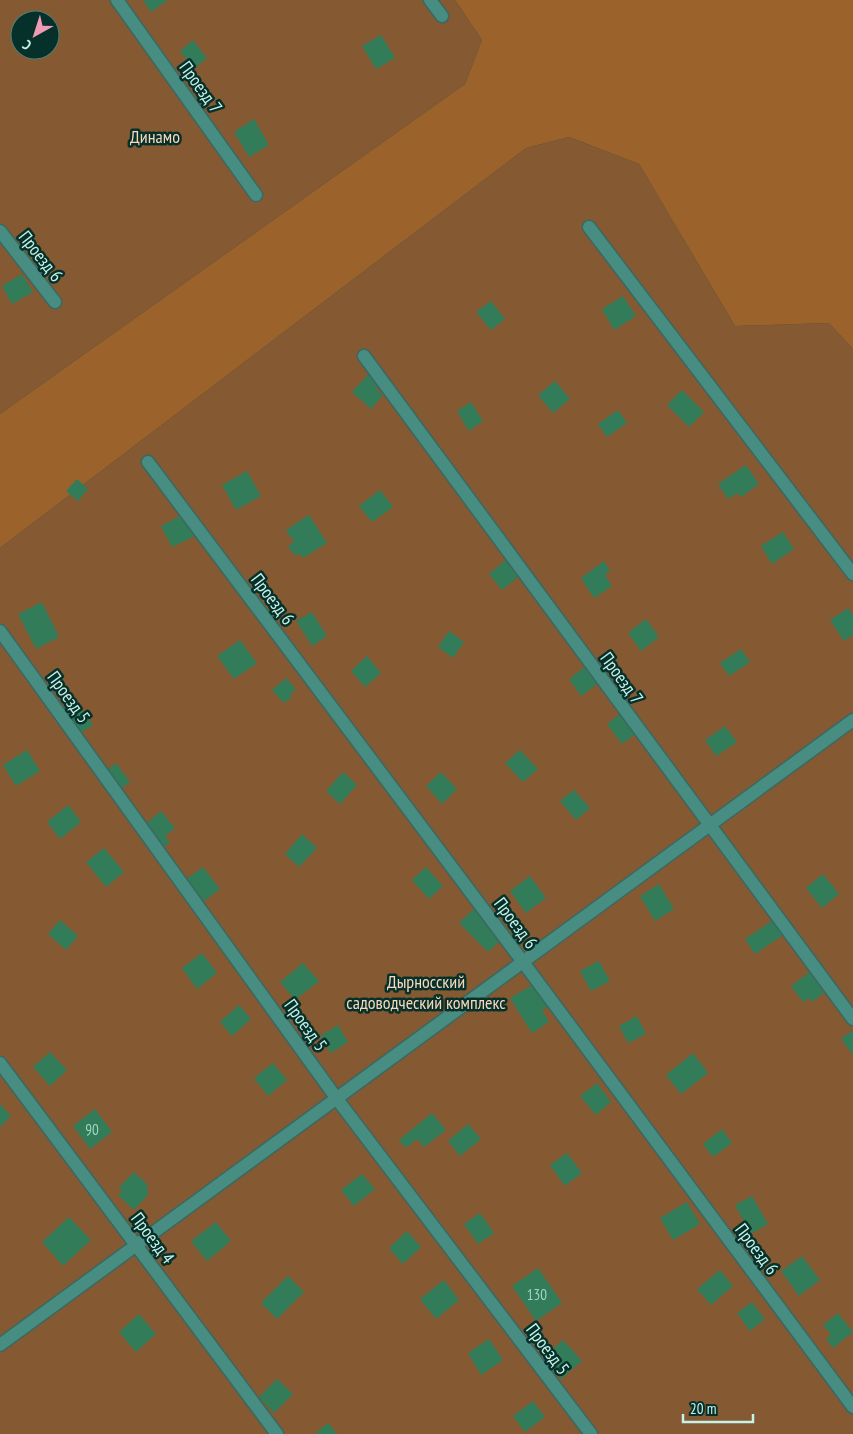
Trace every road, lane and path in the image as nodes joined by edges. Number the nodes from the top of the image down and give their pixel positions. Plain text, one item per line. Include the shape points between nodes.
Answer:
1 (117, 0) edge
2 (430, 0) edge
3 (442, 16) dead end
4 (256, 195) dead end
5 (589, 227) dead end
6 (0, 231) edge
7 (55, 302) dead end
8 (364, 356) dead end
9 (148, 462) dead end
10 (853, 574) edge
11 (0, 631) edge
12 (853, 720) edge
13 (710, 825) junction
14 (523, 962) junction
15 (853, 1020) edge
16 (0, 1062) edge
17 (337, 1099) junction
18 (136, 1245) junction
19 (0, 1345) edge
20 (853, 1407) edge
21 (277, 1434) edge
22 (591, 1434) edge

1 - 4 street, Проезд 7
2 - 3 street
5 - 10 street
6 - 7 street, Проезд 6
8 - 13 street, Проезд 7
9 - 14 street, Проезд 6
11 - 17 street, Проезд 5
12 - 13 street
13 - 14 street
13 - 15 street, Проезд 7
14 - 17 street
14 - 20 street, Проезд 6
16 - 18 street, Проезд 4
17 - 18 street
17 - 22 street, Проезд 5
18 - 19 street
18 - 21 street, Проезд 4

